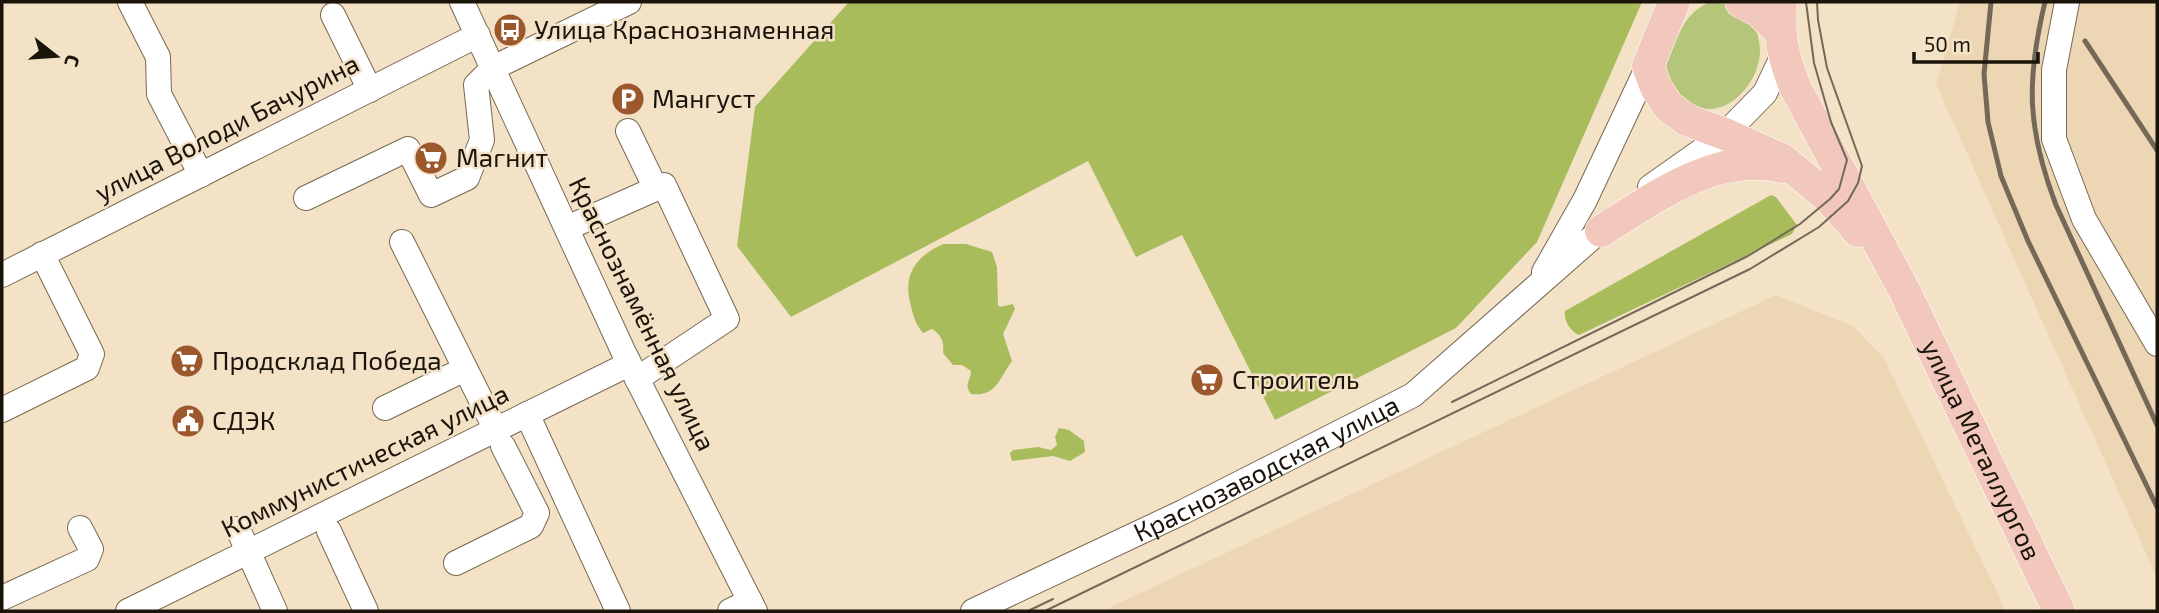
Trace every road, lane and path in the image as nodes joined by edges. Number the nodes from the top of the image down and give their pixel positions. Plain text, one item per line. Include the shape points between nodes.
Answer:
1 (462, 2) edge
2 (629, 2) edge
3 (1741, 2) edge
4 (2067, 2) edge
5 (1679, 4) edge
6 (139, 5) edge
7 (333, 15) dead end
8 (1781, 29) edge
9 (478, 35) junction
10 (1647, 66) junction
11 (493, 68) junction
12 (370, 90) junction
13 (628, 131) dead end
14 (1725, 134) junction
15 (1796, 170) junction
16 (201, 175) junction
17 (656, 189) junction
18 (306, 198) dead end
19 (567, 228) junction
20 (1601, 231) junction
21 (402, 242) dead end
22 (43, 254) junction
23 (2, 275) edge
24 (1533, 290) junction
25 (1904, 290) junction
26 (2157, 344) edge
27 (465, 369) junction
28 (633, 372) junction
29 (385, 408) dead end
30 (2, 410) edge
31 (530, 422) junction
32 (499, 438) junction
33 (80, 528) dead end
34 (238, 529) dead end
35 (329, 531) junction
36 (251, 559) junction
37 (456, 563) dead end
38 (2, 598) edge
39 (745, 608) edge
40 (128, 611) edge
41 (165, 611) edge
42 (275, 611) edge
43 (366, 611) edge
44 (618, 611) edge
45 (973, 611) edge
46 (2059, 611) edge

1 - 9 street, Краснознамённая улица
2 - 11 street
3 - 8 main road
4 - 26 street via 2054,70 2054,139 2084,219
5 - 10 main road
6 - 16 street via 158,57 159,93
7 - 12 street
8 - 14 street, Краснозаводская улица via 1765,93
8 - 25 main road via 1818,132
9 - 11 street, Краснознамённая улица
9 - 12 street, улица Володи Бачурина
10 - 14 main road via 1668,106 1687,120
10 - 24 street via 1585,200
11 - 18 street via 476,85 482,140 467,178 432,195 408,149
11 - 19 street, Краснознамённая улица
12 - 16 street, улица Володи Бачурина
13 - 17 street
14 - 15 main road
14 - 20 street, Краснозаводская улица via 1637,196
15 - 20 main road via 1765,163 1721,168 1677,185
15 - 25 main road via 1840,209
16 - 22 street, улица Володи Бачурина
17 - 19 street
17 - 28 street, Коммунистическая улица via 664,185 727,319
19 - 28 street, Краснознамённая улица
20 - 24 street, Краснозаводская улица
21 - 27 street
22 - 23 street, улица Володи Бачурина
22 - 30 street via 92,354 87,368
24 - 45 street, Краснозаводская улица via 1413,395 1183,512
25 - 46 main road, улица Металлургов
27 - 29 street
27 - 32 street
28 - 31 street, Коммунистическая улица
28 - 39 street, Краснознамённая улица
31 - 32 street, Коммунистическая улица
31 - 44 street
32 - 35 street
32 - 36 street, Коммунистическая улица
32 - 37 street via 537,513 531,526
33 - 38 street via 90,549 88,559
34 - 36 street
35 - 36 street
35 - 43 street
36 - 40 street, Коммунистическая улица
36 - 41 street
36 - 42 street

